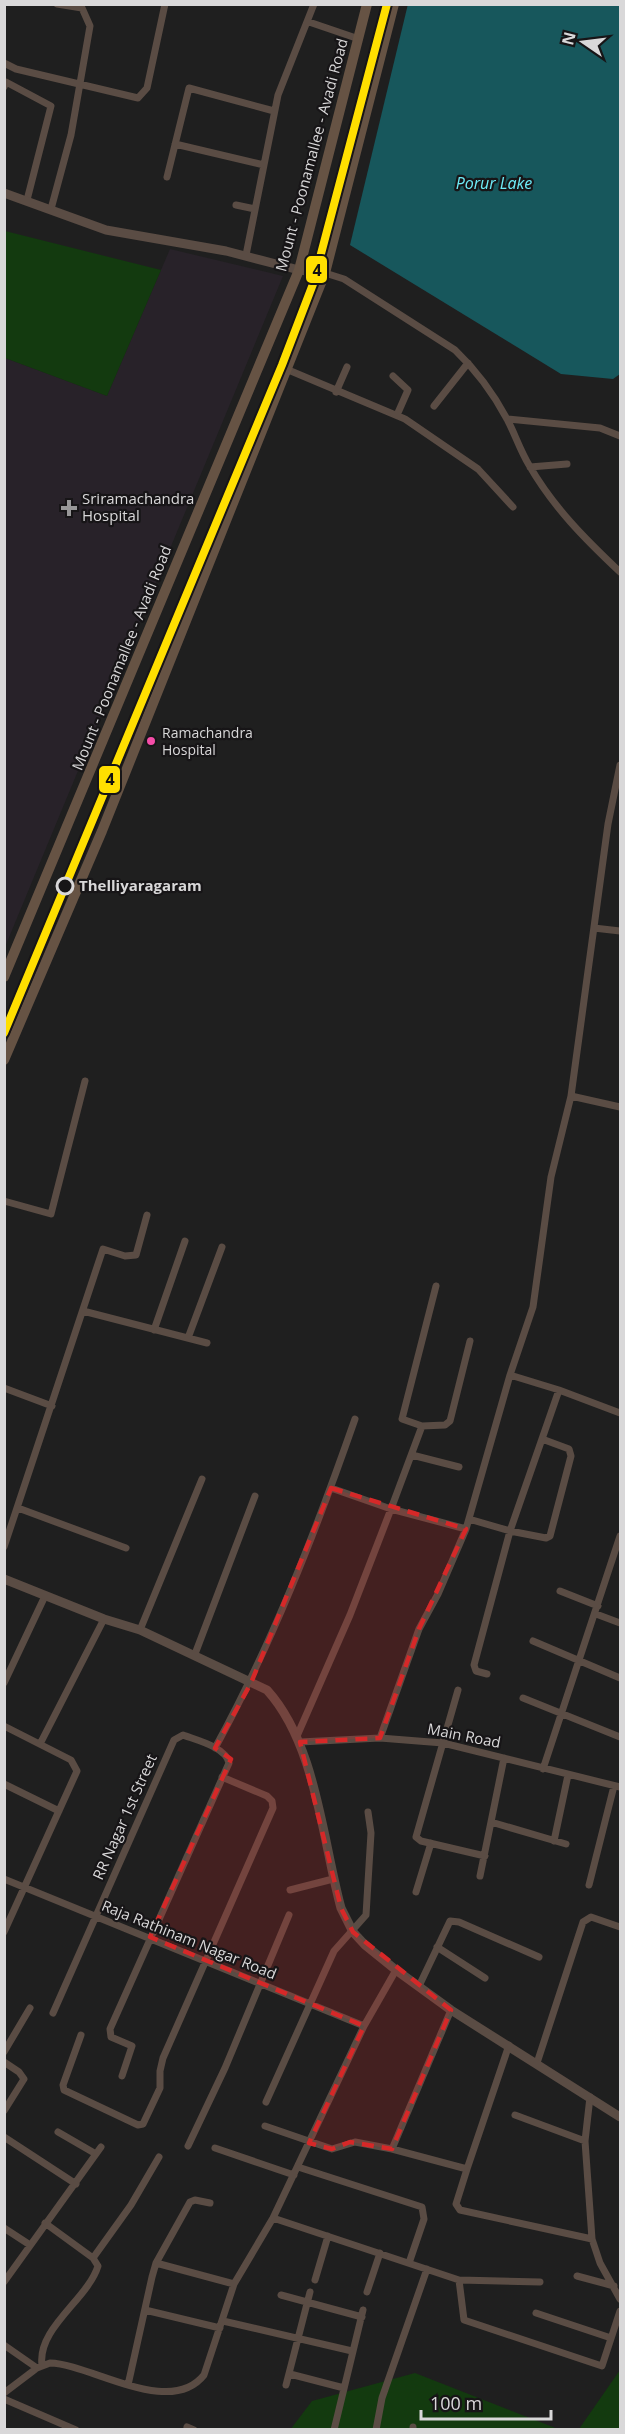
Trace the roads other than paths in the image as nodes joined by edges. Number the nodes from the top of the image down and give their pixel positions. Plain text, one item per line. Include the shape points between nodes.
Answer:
1 (57, 4) edge
2 (165, 4) edge
3 (314, 4) edge
4 (367, 4) edge
5 (394, 4) edge
6 (309, 22) junction
7 (359, 39) junction
8 (4, 63) edge
9 (80, 85) junction
10 (4, 87) edge
11 (274, 111) junction
12 (175, 144) junction
13 (264, 165) junction
14 (167, 177) dead end
15 (4, 193) edge
16 (27, 200) junction
17 (236, 205) dead end
18 (51, 209) junction
19 (255, 209) junction
20 (246, 255) junction
21 (299, 270) junction
22 (325, 273) junction
23 (468, 363) junction
24 (346, 367) dead end
25 (286, 369) junction
26 (393, 376) dead end
27 (336, 392) junction
28 (434, 406) dead end
29 (397, 415) junction
30 (507, 419) junction
31 (621, 436) edge
32 (567, 464) dead end
33 (530, 467) junction
34 (513, 507) dead end
35 (621, 572) edge
36 (621, 765) edge
37 (594, 928) junction
38 (621, 932) edge
39 (4, 977) edge
40 (4, 1060) edge
41 (85, 1081) dead end
42 (571, 1096) junction
43 (621, 1107) edge
44 (4, 1201) edge
45 (147, 1215) dead end
46 (185, 1241) dead end
47 (222, 1247) dead end
48 (436, 1286) dead end
49 (83, 1311) junction
50 (154, 1330) junction
51 (188, 1338) junction
52 (470, 1341) dead end
53 (207, 1343) dead end
54 (510, 1375) junction
55 (4, 1388) edge
56 (559, 1390) junction
57 (52, 1406) junction
58 (621, 1413) edge
59 (355, 1419) dead end
60 (422, 1426) junction
61 (542, 1439) junction
62 (412, 1455) junction
63 (459, 1467) dead end
64 (202, 1479) dead end
65 (331, 1488) junction
66 (255, 1496) dead end
67 (18, 1508) junction
68 (392, 1509) junction
69 (469, 1519) junction
70 (466, 1529) junction
71 (510, 1531) junction
72 (621, 1536) edge
73 (4, 1546) edge
74 (126, 1548) dead end
75 (4, 1580) edge
76 (560, 1592) dead end
77 (45, 1596) junction
78 (597, 1610) junction
79 (104, 1619) junction
80 (621, 1623) edge
81 (140, 1630) junction
82 (533, 1641) dead end
83 (195, 1654) junction
84 (580, 1661) junction
85 (7, 1670) edge
86 (487, 1674) dead end
87 (621, 1678) edge
88 (4, 1683) edge
89 (251, 1683) junction
90 (458, 1690) dead end
91 (523, 1698) dead end
92 (562, 1714) junction
93 (4, 1726) edge
94 (621, 1737) edge
95 (380, 1738) junction
96 (298, 1739) junction
97 (444, 1743) junction
98 (40, 1744) junction
99 (215, 1748) junction
100 (504, 1758) junction
101 (543, 1769) junction
102 (568, 1774) junction
103 (222, 1777) junction
104 (617, 1786) edge
105 (6, 1788) edge
106 (59, 1811) junction
107 (368, 1812) dead end
108 (491, 1822) junction
109 (554, 1841) junction
110 (431, 1843) junction
111 (566, 1844) dead end
112 (485, 1856) junction
113 (480, 1876) dead end
114 (4, 1879) edge
115 (333, 1879) junction
116 (590, 1885) dead end
117 (24, 1887) junction
118 (290, 1890) dead end
119 (416, 1892) dead end
120 (289, 1915) dead end
121 (95, 1917) junction
122 (621, 1927) edge
123 (4, 1932) edge
124 (354, 1932) junction
125 (150, 1937) junction
126 (438, 1947) junction
127 (539, 1957) dead end
128 (204, 1962) junction
129 (396, 1970) junction
130 (484, 1978) dead end
131 (260, 1983) junction
132 (419, 1986) junction
133 (311, 2003) junction
134 (30, 2008) dead end
135 (451, 2010) junction
136 (53, 2013) dead end
137 (364, 2026) junction
138 (81, 2035) dead end
139 (509, 2045) junction
140 (4, 2052) edge
141 (4, 2062) edge
142 (537, 2063) junction
143 (122, 2076) dead end
144 (590, 2097) junction
145 (266, 2102) dead end
146 (4, 2111) edge
147 (515, 2115) dead end
148 (621, 2117) edge
149 (265, 2127) dead end
150 (58, 2133) dead end
151 (4, 2137) edge
152 (585, 2141) junction
153 (309, 2143) junction
154 (188, 2145) dead end
155 (101, 2147) dead end
156 (215, 2148) dead end
157 (392, 2149) junction
158 (96, 2154) junction
159 (159, 2157) dead end
160 (467, 2169) junction
161 (296, 2171) junction
162 (76, 2184) junction
163 (210, 2203) dead end
164 (273, 2218) junction
165 (45, 2223) junction
166 (4, 2228) edge
167 (328, 2236) junction
168 (592, 2239) junction
169 (30, 2245) junction
170 (380, 2253) junction
171 (93, 2258) junction
172 (156, 2263) junction
173 (409, 2263) junction
174 (427, 2270) junction
175 (577, 2276) dead end
176 (315, 2280) dead end
177 (459, 2280) junction
178 (4, 2282) edge
179 (540, 2282) dead end
180 (234, 2284) junction
181 (614, 2286) junction
182 (310, 2292) dead end
183 (367, 2292) dead end
184 (280, 2295) dead end
185 (621, 2298) edge
186 (308, 2302) junction
187 (145, 2310) junction
188 (621, 2311) edge
189 (536, 2313) dead end
190 (222, 2325) junction
191 (298, 2338) junction
192 (611, 2338) junction
193 (4, 2345) edge
194 (352, 2351) junction
195 (40, 2366) junction
196 (290, 2374) junction
197 (128, 2385) junction
198 (286, 2385) dead end
199 (344, 2388) junction
200 (4, 2393) edge
201 (4, 2399) edge
202 (76, 2430) edge
203 (334, 2430) edge
204 (376, 2430) edge

1 - 9 street via 82,8 90,26
2 - 9 street via 147,88 138,98
3 - 6 street
4 - 7 main road, Mount - Poonamallee - Avadi Road
5 - 22 main road
6 - 7 street
6 - 11 street
7 - 21 main road, Mount - Poonamallee - Avadi Road
8 - 9 street
9 - 18 street
10 - 16 street via 6,82 51,106
11 - 12 street via 189,88
11 - 13 street
12 - 13 street
12 - 14 street
13 - 19 street
15 - 16 street
16 - 18 street
17 - 19 street
18 - 20 street via 106,230
19 - 20 street
20 - 21 street
21 - 22 street
21 - 39 main road, Mount - Poonamallee - Avadi Road
22 - 23 street via 344,279 455,350
22 - 25 main road
23 - 28 street
23 - 30 street
24 - 27 street
25 - 27 street
25 - 40 main road via 102,831
26 - 29 street via 408,390
27 - 29 street
29 - 34 street via 478,469
30 - 31 street via 600,428
30 - 33 street
32 - 33 street
33 - 35 street via 577,532
36 - 37 street via 608,824
37 - 38 street
37 - 42 street
41 - 44 street via 51,1214
42 - 43 street
42 - 54 street via 551,1177 533,1307
45 - 49 street via 136,1255 103,1250
46 - 50 street
47 - 51 street
48 - 60 street via 402,1419
49 - 50 street
49 - 57 street
50 - 51 street
51 - 53 street
52 - 60 street via 450,1421 445,1425
54 - 56 street
54 - 69 street
55 - 57 street
56 - 58 street
56 - 61 street
57 - 67 street
59 - 65 street
60 - 62 street
61 - 71 street
61 - 71 street via 571,1452 552,1533 546,1538
62 - 63 street
62 - 68 street
64 - 81 street
65 - 68 street
65 - 89 street
66 - 83 street
67 - 73 street
67 - 74 street
68 - 70 street
68 - 96 street
69 - 70 street
69 - 71 street
70 - 95 street via 420,1629
71 - 86 street via 474,1665 476,1671
72 - 78 street
75 - 77 street
76 - 78 street
77 - 79 street
77 - 85 street
78 - 80 street
78 - 84 street
79 - 81 street
79 - 98 street
81 - 83 street
82 - 84 street
83 - 89 street
84 - 87 street
84 - 92 street
85 - 88 street
89 - 96 street via 267,1690 282,1707
89 - 99 street
90 - 97 street
91 - 92 street
92 - 94 street
92 - 101 street
93 - 98 street
95 - 96 street, Main Road
95 - 97 street, Main Road
96 - 115 street
97 - 100 street, Main Road
97 - 110 street via 416,1834 418,1840
98 - 106 street via 77,1766
99 - 103 street via 229,1759
99 - 121 street, RR Nagar 1st Street via 183,1735 174,1740
100 - 101 street, Main Road
100 - 108 street
101 - 102 street, Main Road
102 - 104 street, Main Road
102 - 109 street
103 - 125 street
103 - 128 street via 267,1796 273,1808
104 - 116 street
105 - 106 street
106 - 117 street
107 - 124 street via 371,1833 366,1915
108 - 109 street
108 - 112 street
109 - 111 street
110 - 112 street
110 - 119 street
112 - 113 street
114 - 117 street, Raja Rathinam Nagar Road
115 - 118 street
115 - 124 street via 341,1908
117 - 121 street, Raja Rathinam Nagar Road
117 - 123 street
120 - 131 street
121 - 125 street, Raja Rathinam Nagar Road
121 - 136 street, RR Nagar 1st Street
122 - 142 street via 591,1917 583,1922
124 - 129 street
124 - 133 street via 334,1951
125 - 128 street, Raja Rathinam Nagar Road
125 - 143 street via 110,2029 111,2037 132,2048
126 - 127 street via 448,1924 456,1921
126 - 130 street
126 - 132 street
128 - 131 street, Raja Rathinam Nagar Road
128 - 138 street via 163,2058 160,2088 143,2124 64,2090
129 - 132 street
129 - 137 street
131 - 133 street, Raja Rathinam Nagar Road
131 - 154 street
132 - 135 street
133 - 137 street, Raja Rathinam Nagar Road
133 - 145 street
134 - 140 street
135 - 139 street
135 - 157 street
137 - 153 street
139 - 142 street
139 - 160 street
141 - 146 street via 24,2079
142 - 144 street
144 - 148 street
144 - 152 street
147 - 152 street
149 - 153 street
150 - 158 street
151 - 162 street
152 - 168 street
153 - 157 street via 332,2149 350,2142
153 - 161 street
155 - 158 street
156 - 161 street
157 - 160 street
158 - 162 street
159 - 171 street
160 - 168 street via 456,2204 460,2210
161 - 164 street
161 - 173 street via 422,2207 424,2219
162 - 165 street
163 - 172 street via 190,2202
164 - 167 street
164 - 180 street
165 - 169 street
165 - 171 street
166 - 169 street
167 - 170 street
167 - 176 street
168 - 181 street
169 - 178 street
170 - 173 street
170 - 183 street
171 - 195 street via 97,2269 46,2341
172 - 180 street
172 - 187 street
173 - 174 street
174 - 177 street
174 - 204 street via 382,2398
175 - 181 street
177 - 179 street
177 - 192 street via 464,2320 602,2366
180 - 190 street
181 - 185 street
182 - 186 street
184 - 186 street
186 - 191 street
186 - 194 street via 363,2313
187 - 190 street
187 - 197 street
188 - 192 street
189 - 192 street
190 - 191 street
190 - 197 street via 198,2382 182,2390
191 - 194 street
191 - 196 street
193 - 195 street
194 - 199 street
195 - 197 street via 57,2363
195 - 200 street
196 - 198 street
196 - 199 street
199 - 203 street
201 - 202 street

